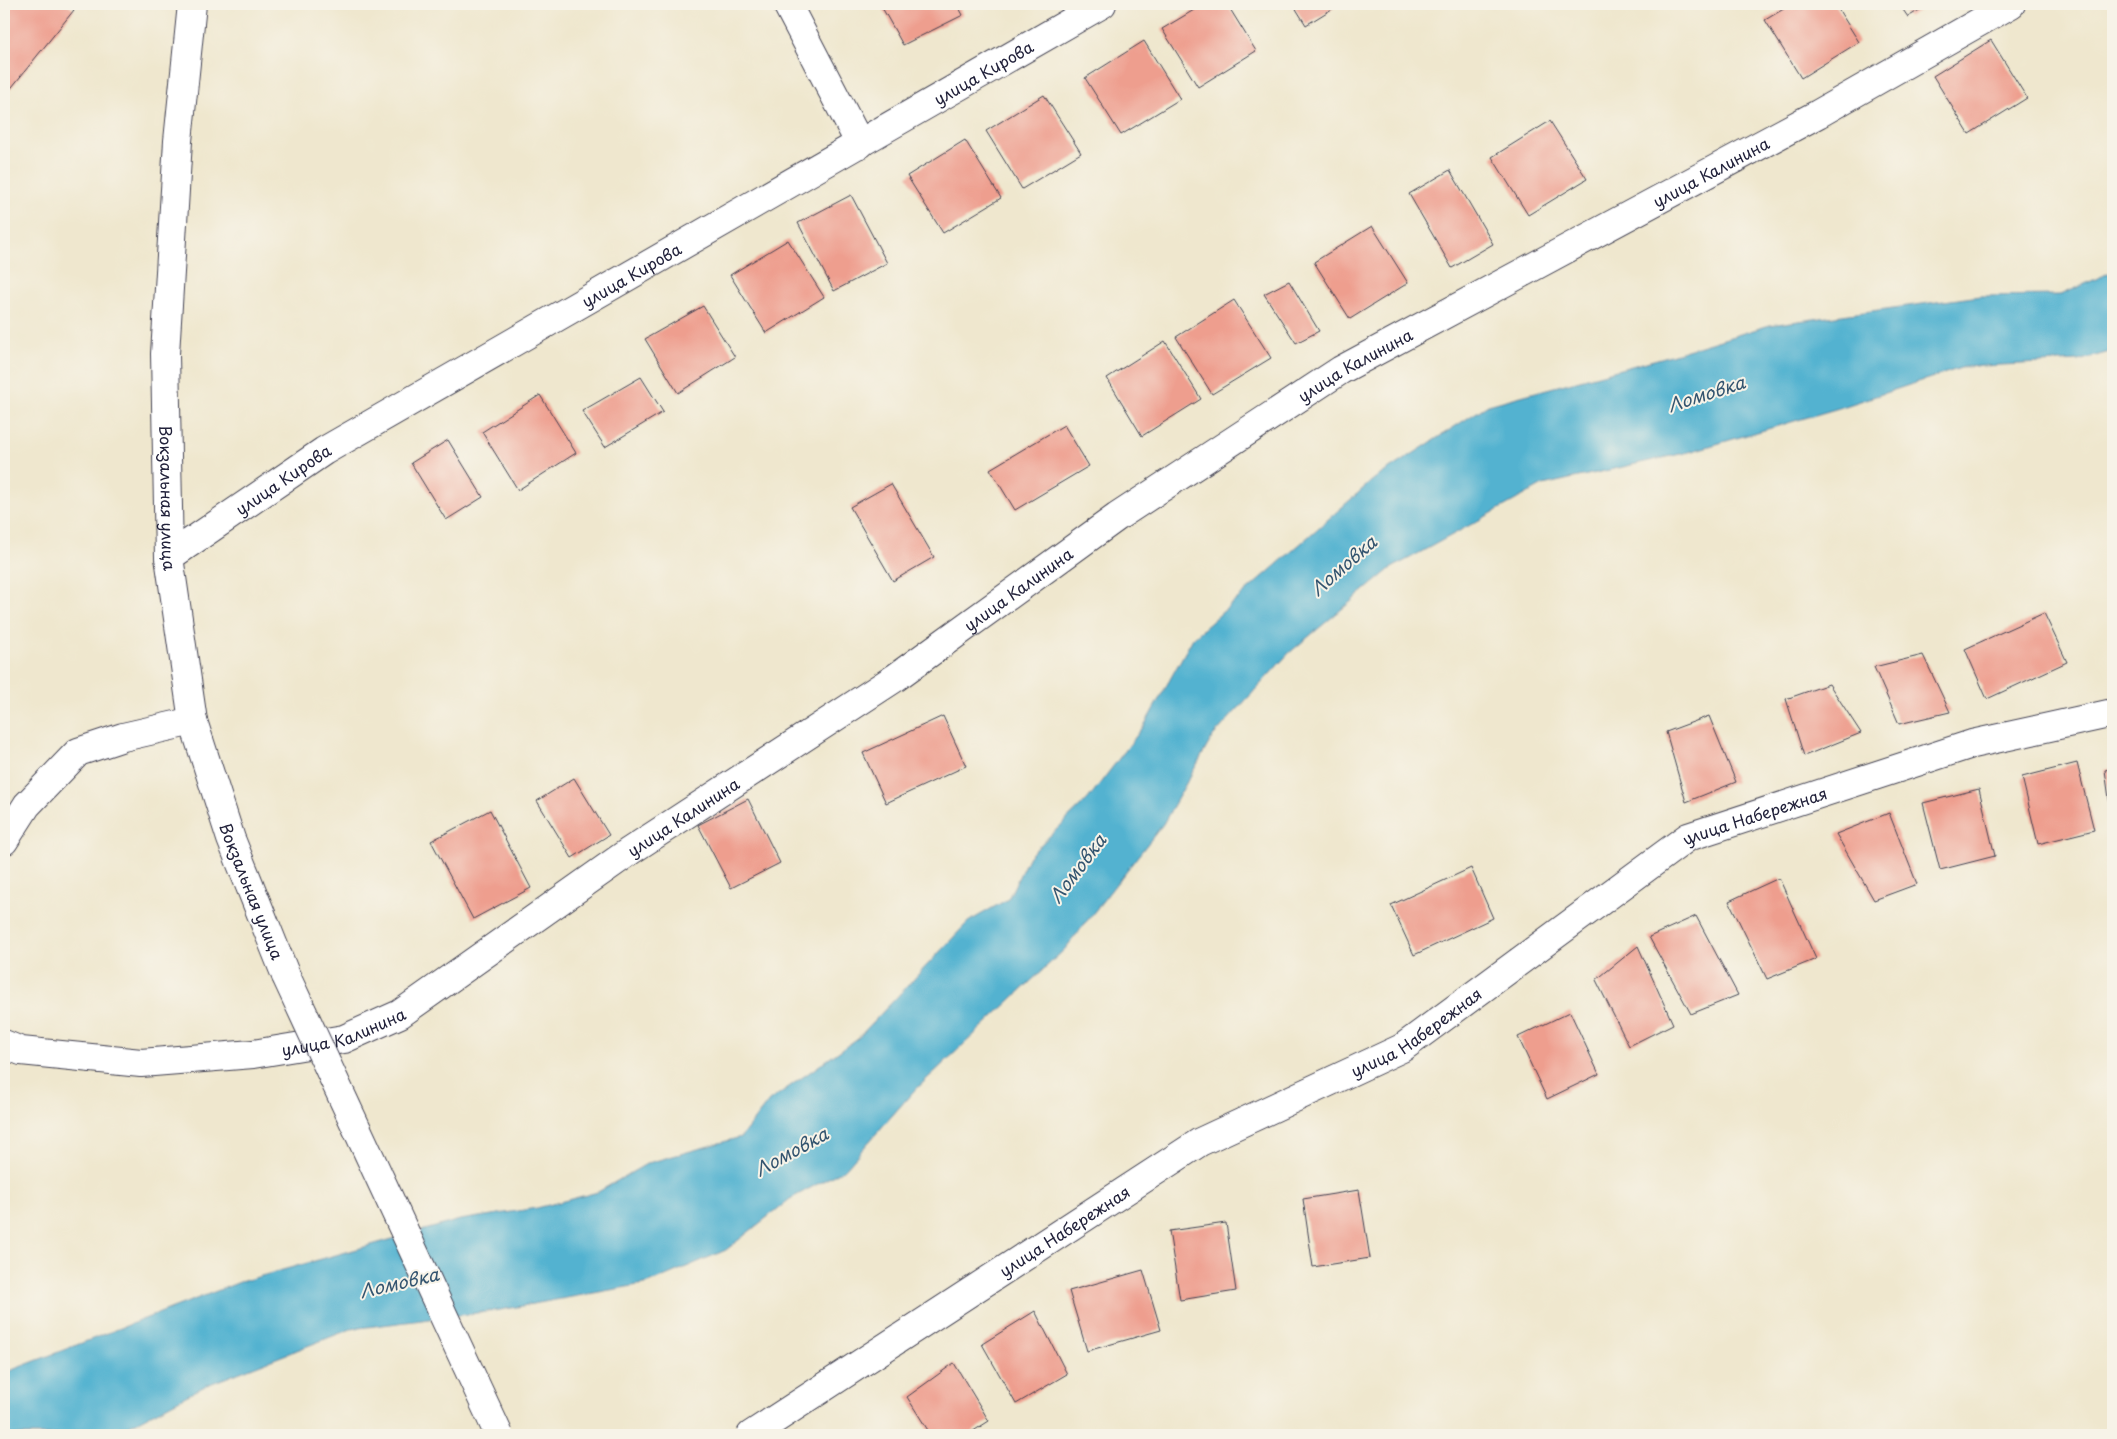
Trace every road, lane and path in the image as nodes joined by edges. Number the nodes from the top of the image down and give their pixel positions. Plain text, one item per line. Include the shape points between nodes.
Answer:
1 (192, 4) edge
2 (787, 4) edge
3 (1102, 4) edge
4 (2011, 4) edge
5 (860, 144) junction
6 (169, 557) junction
7 (2113, 713) edge
8 (193, 721) junction
9 (4, 841) edge
10 (4, 1044) edge
11 (499, 1435) edge
12 (751, 1435) edge

1 - 6 street, Вокзальная улица via 178,140 165,354
2 - 5 street
3 - 5 street, улица Кирова
4 - 10 street, улица Калинина via 1818,114 1341,370 1117,517 895,678 630,851 400,1014 344,1039 253,1054 150,1062 21,1050
5 - 6 street, улица Кирова via 324,451
6 - 8 street, Вокзальная улица
7 - 12 street, улица Набережная via 1972,744 1688,837 1402,1048 1200,1142
8 - 9 street via 123,737 78,752 27,805
8 - 11 street, Вокзальная улица, bridge via 231,839 286,976

